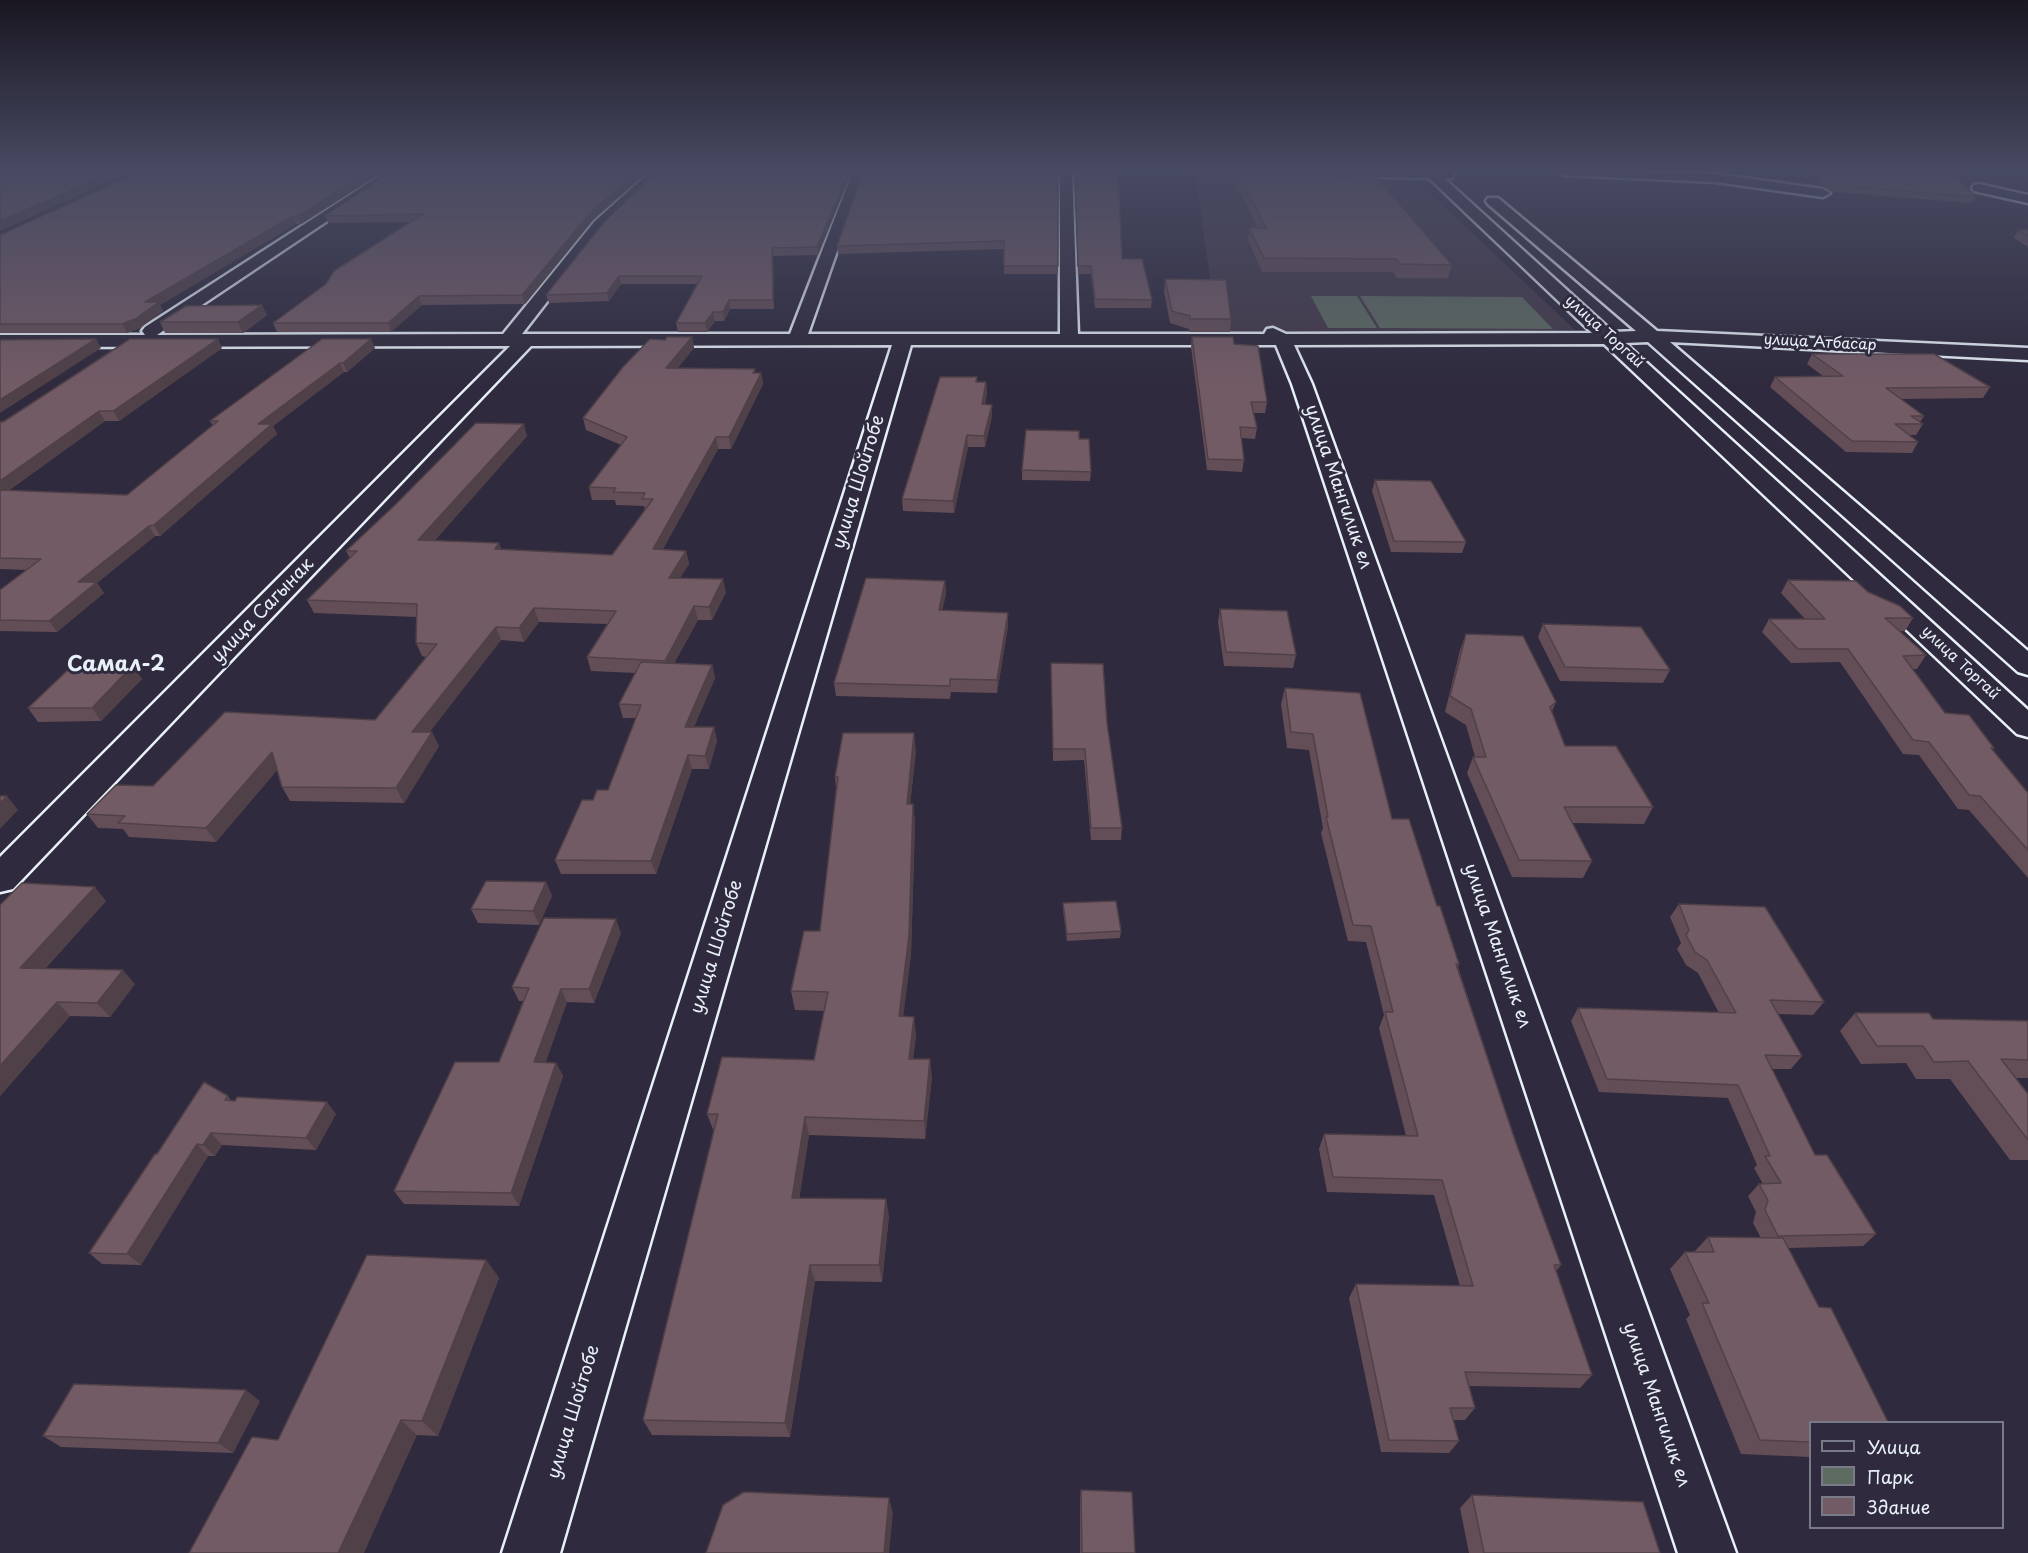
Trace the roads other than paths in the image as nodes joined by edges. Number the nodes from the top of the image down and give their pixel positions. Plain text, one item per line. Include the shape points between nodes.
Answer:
1 (285, 243) edge
2 (586, 243) edge
3 (832, 243) edge
4 (1067, 243) edge
5 (1512, 243) edge
6 (1542, 243) edge
7 (1278, 336) junction
8 (1652, 336) junction
9 (1069, 338) junction
10 (1612, 338) junction
11 (0, 340) edge
12 (131, 340) junction
13 (797, 340) junction
14 (516, 341) junction
15 (903, 341) junction
16 (2028, 354) edge
17 (100, 360) edge
18 (2028, 666) edge
19 (2028, 727) edge
20 (0, 879) edge
21 (531, 1553) edge
22 (1707, 1553) edge

1 - 12 street via 147,334
2 - 14 street, улица Сагынак
3 - 13 street
4 - 9 street
5 - 10 street, улица Торгай
6 - 8 street, улица Торгай
7 - 9 street, улица Атбасар
7 - 10 street, улица Атбасар
7 - 22 street, улица Мангилик ел via 1302,384
8 - 10 street, улица Атбасар
8 - 16 street, улица Атбасар
8 - 18 street, улица Торгай
9 - 15 street, улица Атбасар
10 - 19 street, улица Торгай
11 - 12 street, улица Атбасар
12 - 14 street, улица Атбасар
12 - 17 street
13 - 14 street, улица Атбасар
13 - 15 street, улица Атбасар
14 - 20 street, улица Сагынак
15 - 21 street, улица Шойтобе

